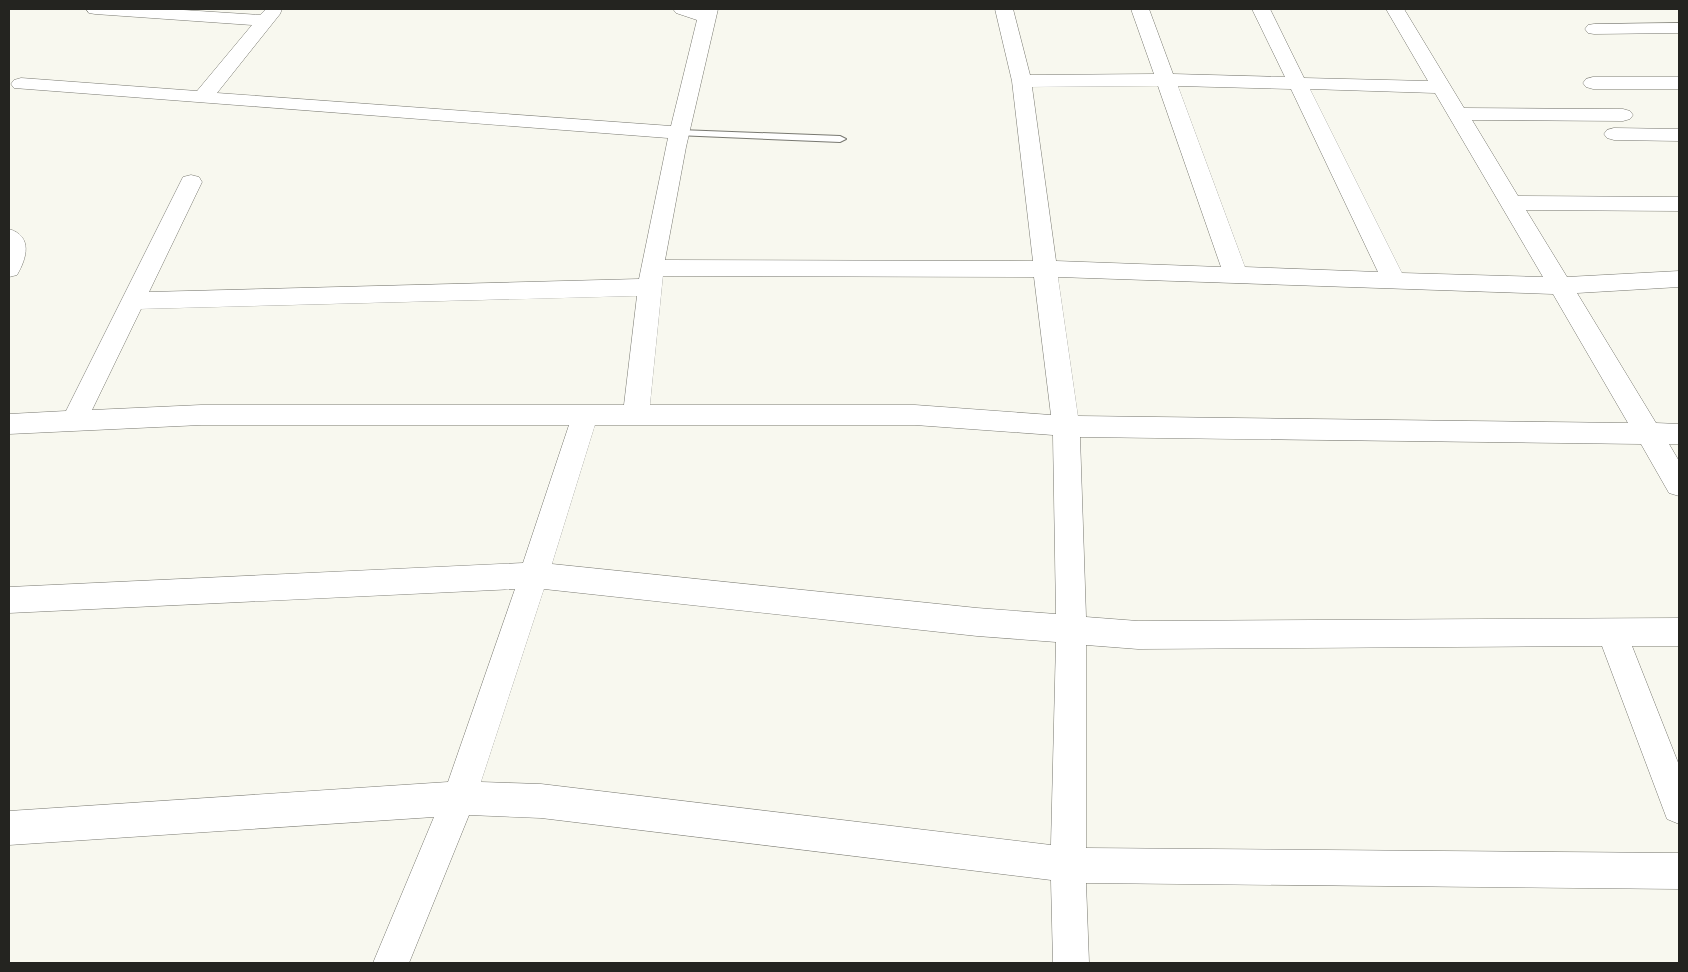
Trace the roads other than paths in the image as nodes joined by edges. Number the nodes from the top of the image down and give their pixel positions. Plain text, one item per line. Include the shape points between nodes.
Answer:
1 (95, 9) edge
2 (682, 9) edge
3 (1004, 9) edge
4 (1140, 9) edge
5 (1261, 9) edge
6 (1395, 9) edge
7 (708, 13) edge
8 (270, 15) edge
9 (1679, 28) edge
10 (1594, 29) dead end
11 (1165, 80) junction
12 (1022, 81) junction
13 (1295, 82) junction
14 (1593, 83) dead end
15 (1679, 83) edge
16 (21, 84) dead end
17 (1441, 87) junction
18 (202, 98) junction
19 (1458, 114) junction
20 (1623, 115) dead end
21 (680, 133) junction
22 (1614, 134) dead end
23 (1679, 135) edge
24 (840, 139) dead end
25 (191, 182) dead end
26 (1510, 203) junction
27 (1679, 204) edge
28 (9, 237) edge
29 (9, 269) edge
30 (1044, 269) junction
31 (1236, 275) junction
32 (652, 278) junction
33 (1679, 279) edge
34 (1394, 280) junction
35 (1559, 286) junction
36 (133, 301) junction
37 (585, 415) junction
38 (636, 415) junction
39 (74, 421) junction
40 (9, 424) edge
41 (1066, 426) junction
42 (1648, 434) junction
43 (1679, 434) edge
44 (1679, 485) edge
45 (534, 575) junction
46 (9, 600) edge
47 (1070, 631) junction
48 (1611, 631) junction
49 (1679, 632) edge
50 (459, 798) junction
51 (1679, 807) edge
52 (9, 828) edge
53 (1068, 865) junction
54 (1679, 871) edge
55 (391, 963) edge
56 (1071, 963) edge

1 - 8 street
2 - 7 street
3 - 12 street
4 - 11 street
5 - 13 street
6 - 17 street
7 - 21 street
8 - 18 street
9 - 10 street
11 - 12 street
11 - 13 street
11 - 31 street
12 - 30 street
13 - 17 street
13 - 34 street
14 - 15 street
16 - 18 street
17 - 19 street
18 - 21 street
19 - 20 street
19 - 26 street
21 - 24 lane
21 - 32 street
22 - 23 street
25 - 36 street
26 - 27 street
26 - 35 street
28 - 29 street via 16,248
30 - 31 street
30 - 32 street
30 - 41 street
31 - 34 street
32 - 36 street
32 - 38 street
33 - 35 street
34 - 35 street
35 - 42 street
36 - 39 street
37 - 38 street
37 - 39 street via 202,415
37 - 45 street
38 - 41 street via 916,415
39 - 40 street
41 - 42 street
41 - 47 street
42 - 43 street
42 - 44 street
45 - 46 street
45 - 47 street
45 - 50 street
47 - 48 street via 1138,635
47 - 53 street
48 - 49 street
48 - 51 street
50 - 52 street
50 - 53 street via 541,801
50 - 55 street
53 - 54 street
53 - 56 street

